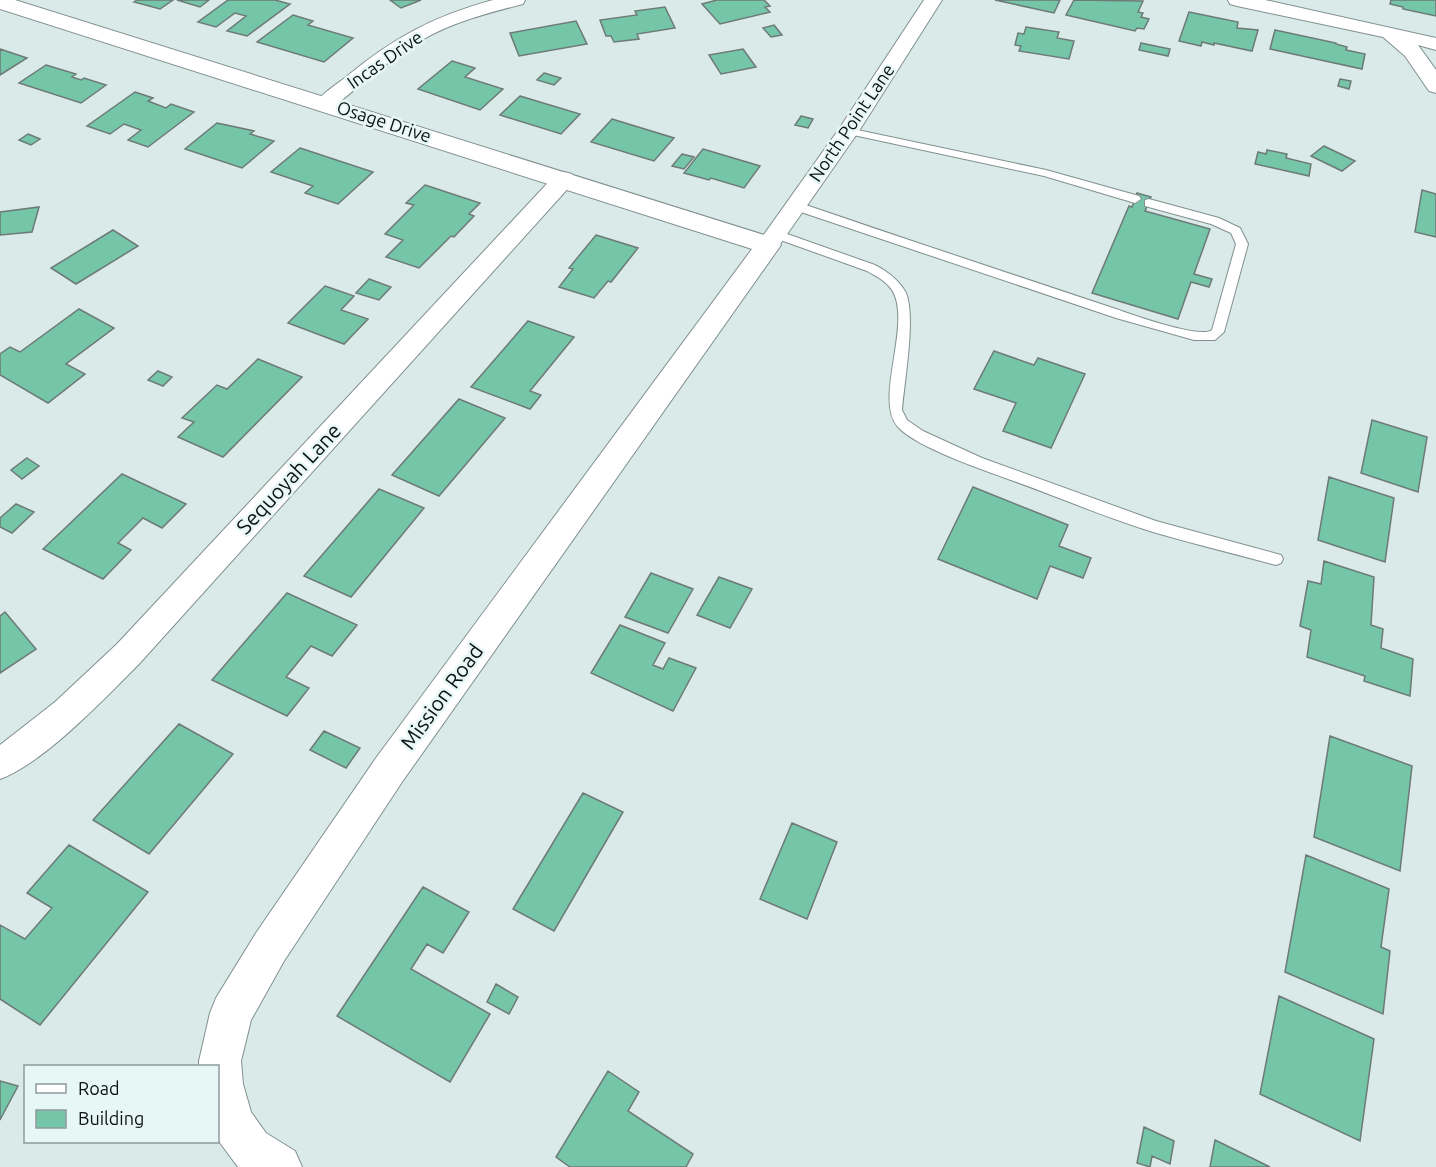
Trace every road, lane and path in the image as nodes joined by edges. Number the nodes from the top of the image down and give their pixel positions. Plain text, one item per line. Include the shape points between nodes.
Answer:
1 (516, 0) edge
2 (933, 0) edge
3 (1237, 0) edge
4 (0, 2) edge
5 (1379, 30) junction
6 (1436, 44) edge
7 (1436, 87) edge
8 (325, 104) junction
9 (848, 131) junction
10 (564, 179) junction
11 (1135, 199) dead end
12 (1149, 203) dead end
13 (796, 206) junction
14 (772, 239) junction
15 (1276, 559) dead end
16 (0, 764) edge
17 (279, 1167) edge

1 - 8 street, Incas Drive via 472,12 424,32 381,58
2 - 9 street, North Point Lane
3 - 5 street
4 - 8 street, Osage Drive
5 - 6 street
5 - 7 street via 1411,48
8 - 10 street, Osage Drive
9 - 11 lane via 1046,173
9 - 13 street, North Point Lane
10 - 14 street, Osage Drive
10 - 16 street, Sequoyah Lane via 128,654 81,700
12 - 13 lane via 1215,221 1236,231 1242,244 1218,332 1211,337 1194,336 1120,315
13 - 14 street, North Point Lane
14 - 15 lane via 871,268 895,285 903,305 895,410 902,423 918,435 977,462 1154,526
14 - 17 street, Mission Road via 389,770 270,947 231,1013 220,1061 221,1084 232,1123 250,1149

